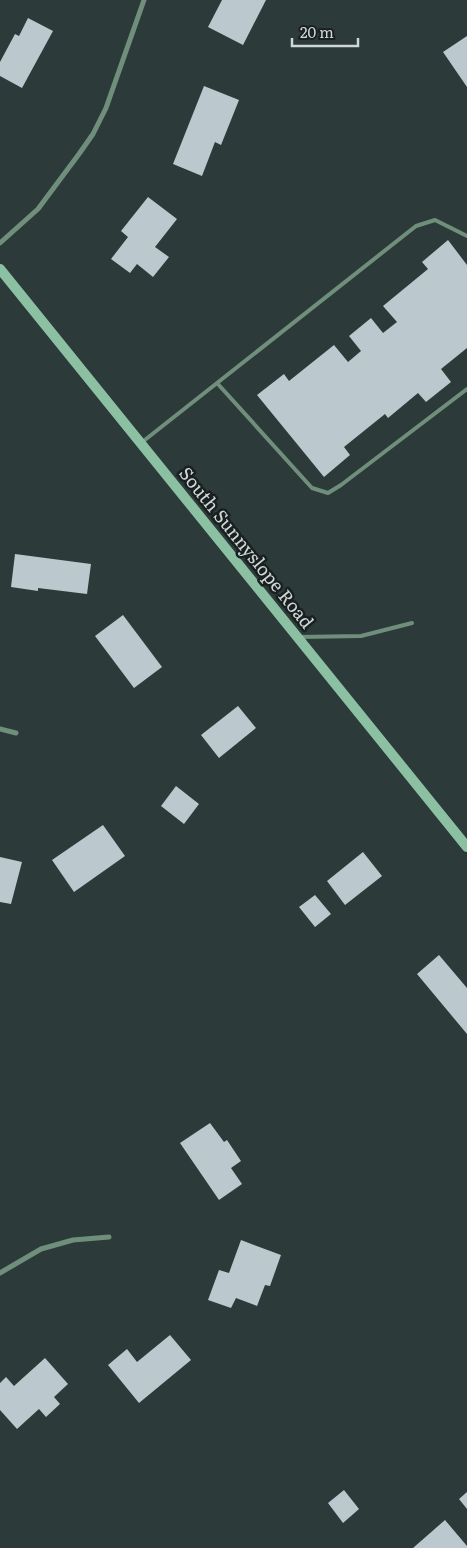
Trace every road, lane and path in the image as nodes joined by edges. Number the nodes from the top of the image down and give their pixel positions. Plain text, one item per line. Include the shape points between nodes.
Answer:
1 (144, 0) edge
2 (467, 236) edge
3 (0, 242) edge
4 (0, 269) edge
5 (217, 384) junction
6 (467, 389) edge
7 (141, 444) junction
8 (412, 623) dead end
9 (297, 637) junction
10 (0, 729) edge
11 (16, 733) dead end
12 (467, 847) edge
13 (109, 1237) dead end
14 (0, 1273) edge

1 - 3 street via 106,108 93,134 38,209
2 - 5 lane via 435,220 416,226
4 - 7 street, South Sunnyslope Road
5 - 6 lane via 312,488 328,493
5 - 7 lane
7 - 9 street, South Sunnyslope Road
8 - 9 lane via 360,636
9 - 12 street, South Sunnyslope Road
10 - 11 street
13 - 14 street via 73,1240 41,1249

